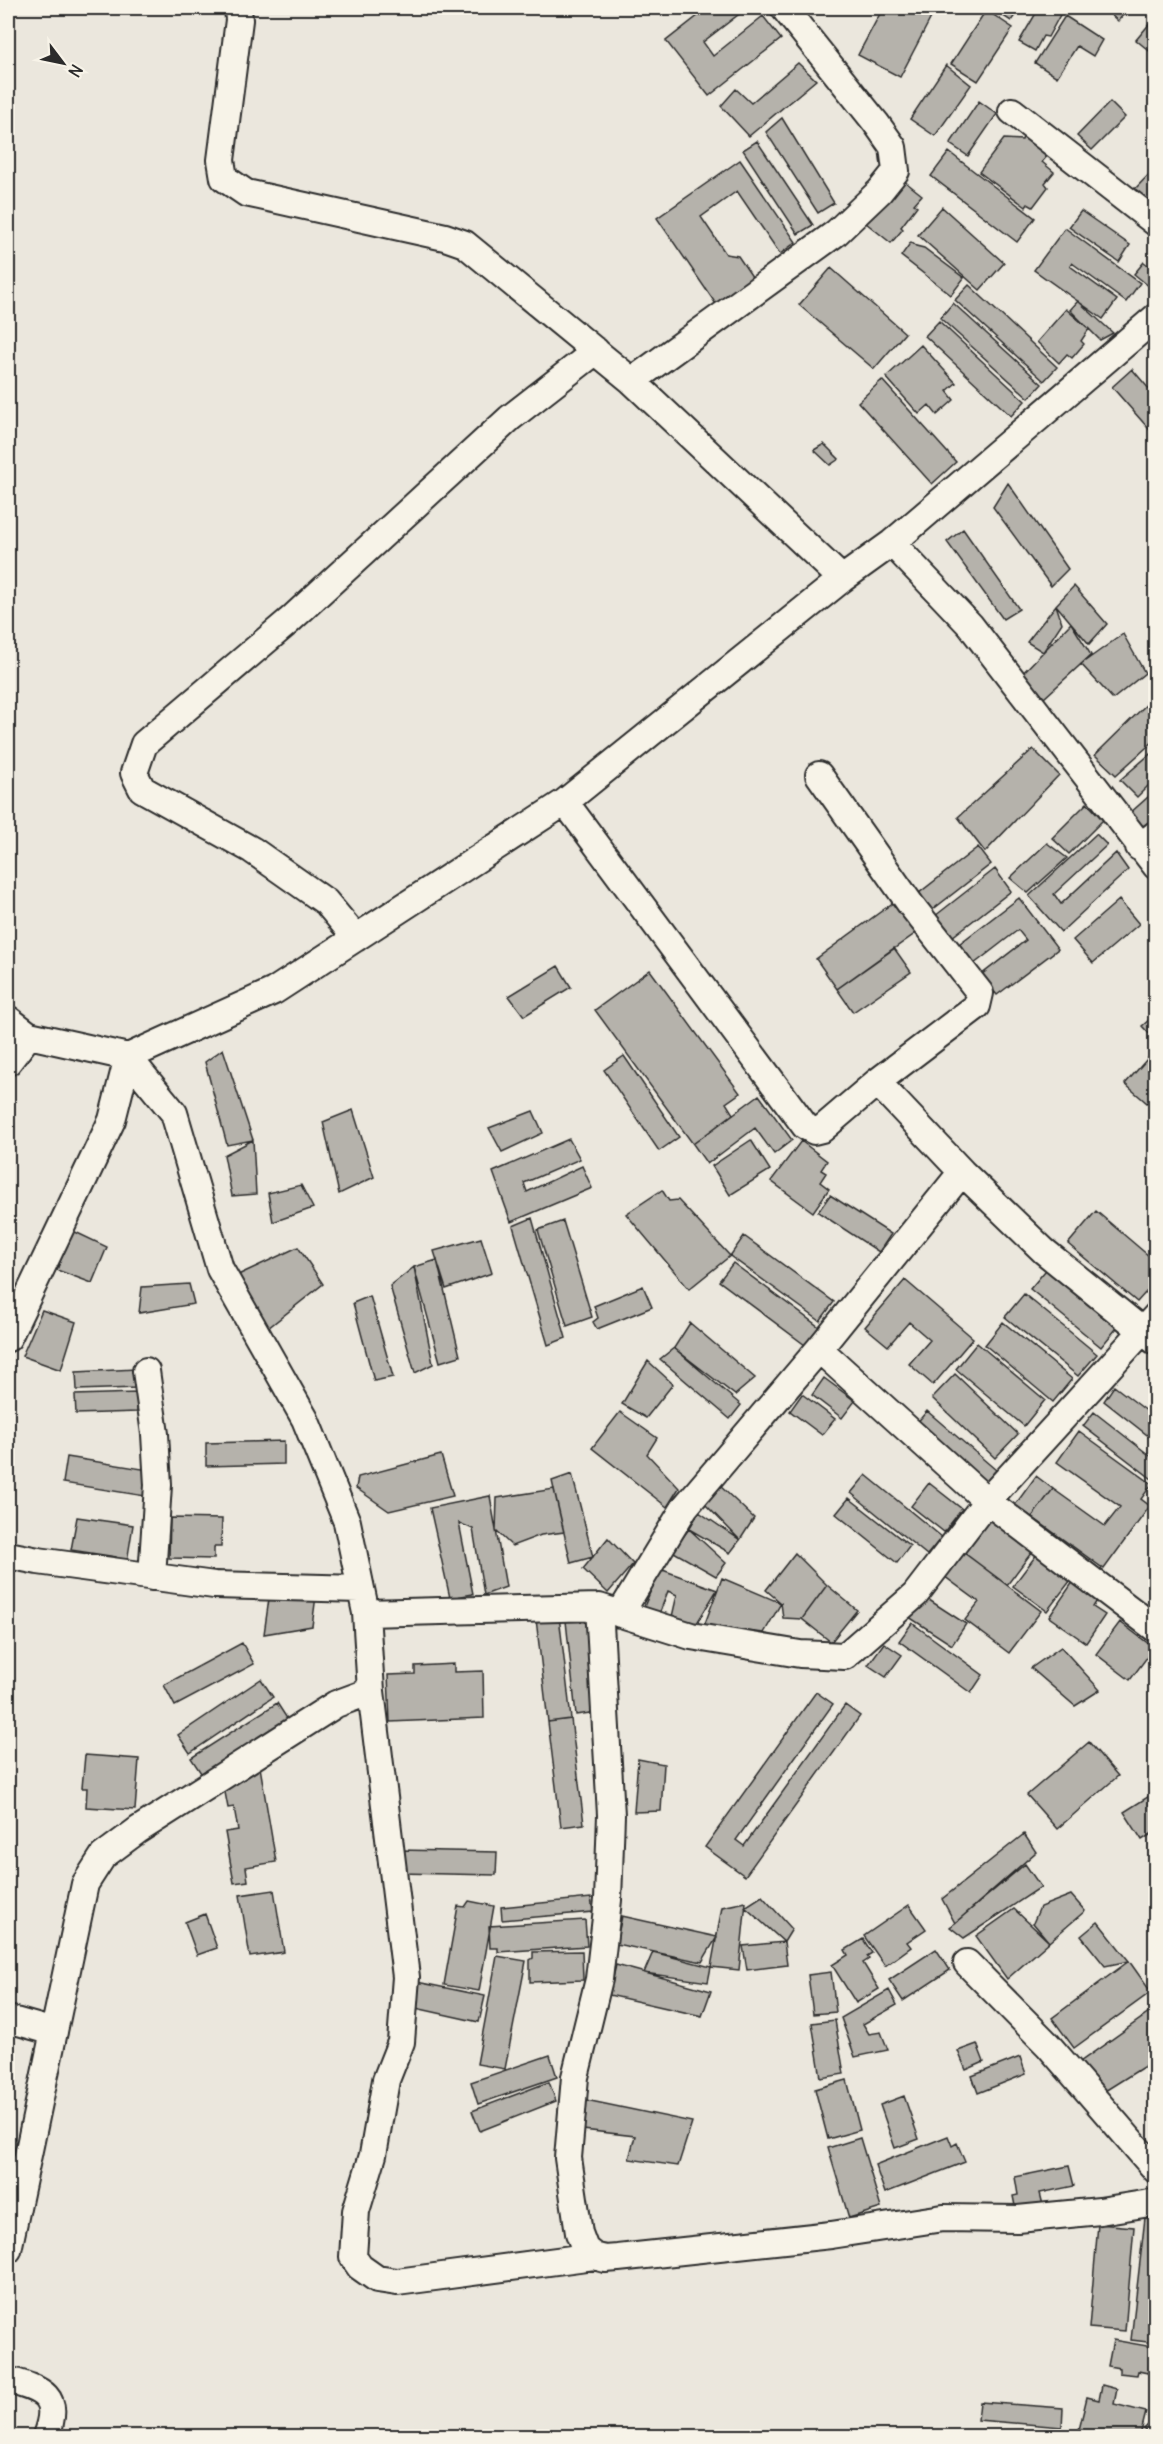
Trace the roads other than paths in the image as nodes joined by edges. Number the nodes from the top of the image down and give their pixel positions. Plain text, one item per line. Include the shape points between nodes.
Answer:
1 (238, 8) edge
2 (784, 8) edge
3 (1012, 111) dead end
4 (1155, 223) edge
5 (1155, 316) edge
6 (596, 351) junction
7 (632, 381) junction
8 (892, 543) junction
9 (842, 579) junction
10 (819, 775) dead end
11 (565, 802) junction
12 (1150, 849) edge
13 (356, 938) junction
14 (8, 1019) edge
15 (29, 1035) junction
16 (128, 1057) junction
17 (8, 1062) edge
18 (877, 1082) junction
19 (962, 1172) junction
20 (1151, 1329) edge
21 (8, 1338) edge
22 (819, 1349) junction
23 (146, 1371) dead end
24 (987, 1501) junction
25 (8, 1555) edge
26 (152, 1577) junction
27 (360, 1589) junction
28 (609, 1610) junction
29 (366, 1613) junction
30 (1155, 1629) edge
31 (371, 1691) junction
32 (968, 1963) dead end
33 (8, 2019) edge
34 (54, 2032) junction
35 (1155, 2170) edge
36 (1155, 2202) edge
37 (8, 2250) edge
38 (594, 2256) junction
39 (8, 2380) edge
40 (46, 2436) edge

1 - 6 street via 240,20 221,160 225,178 246,193 465,244
2 - 7 street via 893,147 896,171 836,233
3 - 4 street
5 - 8 street
6 - 7 street
6 - 13 street via 510,418 289,621 144,744 134,773 142,789 252,850 326,902
7 - 9 street
8 - 9 street
8 - 12 street via 970,625
9 - 11 street
10 - 18 street via 980,993 977,1006
11 - 13 street
11 - 18 street via 805,1126 822,1130
13 - 16 street via 274,991
14 - 15 street
15 - 16 street
15 - 17 street
16 - 21 street via 112,1120
16 - 27 street via 174,1113 220,1269 305,1419 347,1522
18 - 19 street
19 - 20 street via 1044,1251
19 - 22 street
20 - 24 street
22 - 24 street
22 - 28 street via 685,1507
23 - 26 street via 158,1485
24 - 28 street via 915,1594 845,1656 800,1654 691,1636
24 - 30 street
25 - 26 street
26 - 27 street via 214,1585
27 - 29 street
28 - 29 street
28 - 38 street via 608,1900 599,1979 574,2077 568,2158 579,2233 585,2249
29 - 31 street
31 - 34 street via 336,1704 103,1856 85,1884
31 - 38 street via 406,1977 401,2042 386,2080 373,2155 356,2211 353,2257 376,2279 397,2282
32 - 35 street via 1048,2045
33 - 34 street
34 - 37 street
36 - 38 street via 1018,2219 943,2218 618,2259
39 - 40 street via 37,2389 47,2397 52,2415

